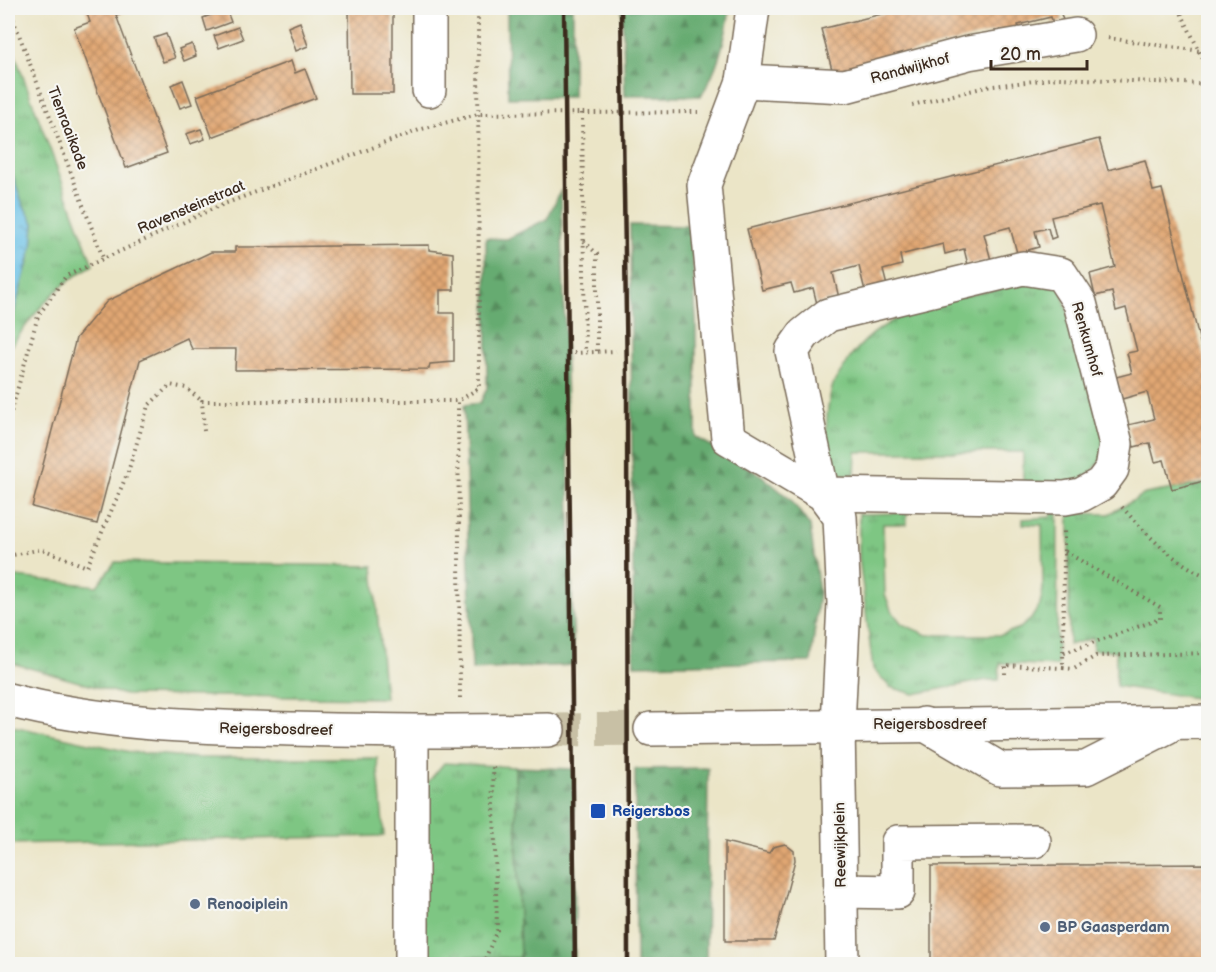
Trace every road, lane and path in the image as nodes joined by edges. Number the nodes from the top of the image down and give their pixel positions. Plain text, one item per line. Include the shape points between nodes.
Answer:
1 (9, 8) edge
2 (429, 8) edge
3 (478, 8) edge
4 (753, 8) edge
5 (1179, 8) edge
6 (1076, 35) joint
7 (1199, 51) junction
8 (1209, 52) edge
9 (1209, 70) edge
10 (743, 81) junction
11 (429, 90) dead end
12 (641, 112) dead end
13 (582, 113) junction
14 (478, 114) junction
15 (584, 240) junction
16 (103, 258) junction
17 (616, 351) dead end
18 (585, 352) junction
19 (597, 352) junction
20 (574, 353) dead end
21 (202, 400) junction
22 (458, 401) junction
23 (8, 423) edge
24 (204, 431) dead end
25 (1101, 484) junction
26 (823, 494) junction
27 (8, 556) edge
28 (1209, 577) edge
29 (1064, 653) junction
30 (1209, 653) edge
31 (1063, 668) junction
32 (1005, 674) dead end
33 (8, 700) edge
34 (1209, 722) edge
35 (838, 724) junction
36 (924, 724) junction
37 (1174, 724) junction
38 (651, 729) tunnel mouth
39 (548, 730) tunnel mouth
40 (476, 732) junction
41 (412, 733) junction
42 (1034, 841) dead end
43 (840, 891) junction
44 (412, 964) edge
45 (483, 964) edge
46 (842, 964) edge

1 - 16 path, Tienraaikade
2 - 11 street
3 - 14 path
4 - 10 street
5 - 7 path
6 - 7 path
6 - 10 street, Randwijkhof via 968,53 845,86
7 - 8 path
7 - 9 path
10 - 26 street, Renkumhof via 704,185 728,438
12 - 13 path, Ravensteinstraat
13 - 14 path, Ravensteinstraat
13 - 15 path
14 - 16 path, Ravensteinstraat via 422,129 219,206
14 - 22 path via 479,388
15 - 18 path
15 - 19 path via 597,254
16 - 23 path, Ravensteinstraat via 66,276 38,316
17 - 19 path
18 - 19 path
18 - 20 path
21 - 22 path
21 - 24 path
21 - 27 path via 186,388 170,385 148,406 128,472 87,567 42,549
22 - 40 path
25 - 26 street, Renkumhof via 1081,495 1065,498
25 - 26 street, Renkumhof via 1112,469 1116,444 1080,303 1061,274 1023,268 828,315 804,334 792,351
25 - 28 path via 1157,545
26 - 35 street, Renkumhof via 840,517 844,603
29 - 29 path via 1064,551 1160,607 1160,619
29 - 31 path
30 - 31 path via 1096,656 1074,669
31 - 32 path via 1005,665
33 - 41 street, Reigersbosdreef via 142,723
34 - 37 street, Reigersbosdreef
35 - 36 street, Reigersbosdreef
35 - 38 street, Reigersbosdreef
35 - 43 street, Reewijkplein
36 - 37 street, Reigersbosdreef
36 - 37 street via 1000,769 1086,768
39 - 40 street, Reigersbosdreef
40 - 41 street, Reigersbosdreef
40 - 45 path via 497,930
41 - 44 street
42 - 43 street via 898,842 898,892
43 - 46 street, Reewijkplein

